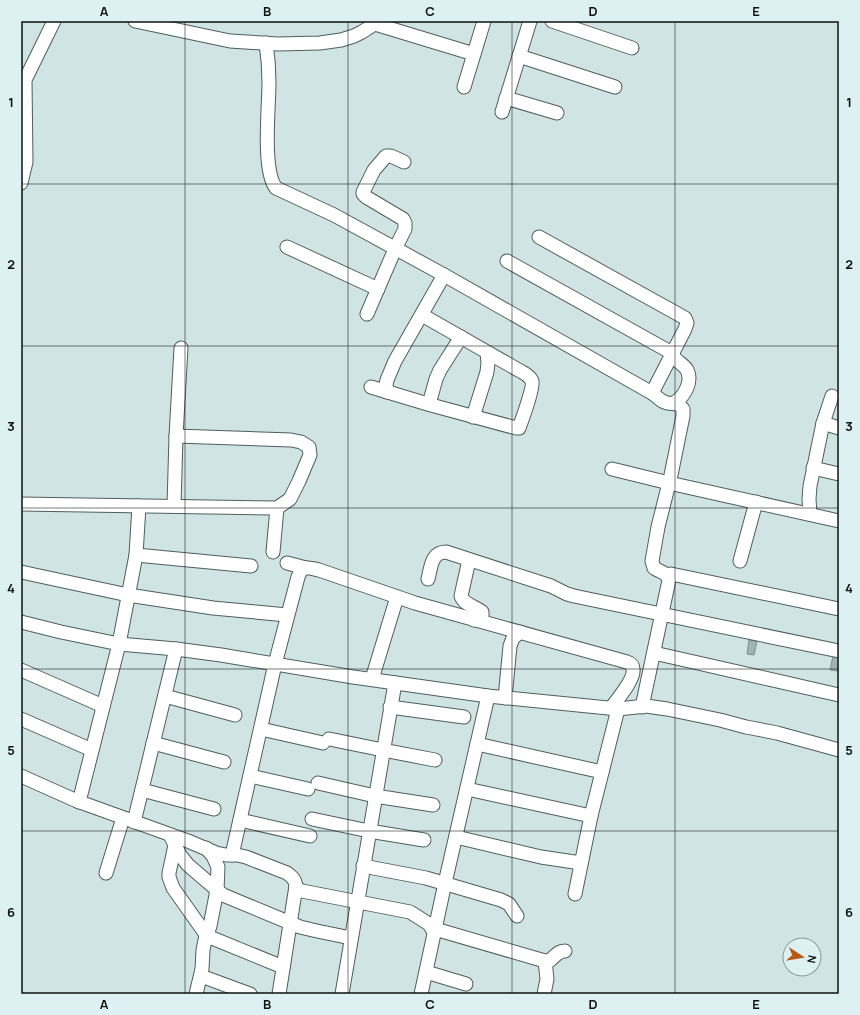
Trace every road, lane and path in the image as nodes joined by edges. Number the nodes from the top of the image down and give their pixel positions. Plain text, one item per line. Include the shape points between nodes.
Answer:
1 (54, 21) edge
2 (135, 21) edge
3 (484, 21) edge
4 (530, 21) edge
5 (552, 21) edge
6 (377, 23) edge
7 (266, 43) junction
8 (632, 48) dead end
9 (474, 54) junction
10 (519, 56) junction
11 (25, 70) edge
12 (464, 87) dead end
13 (615, 87) dead end
14 (506, 98) junction
15 (502, 112) dead end
16 (557, 113) dead end
17 (404, 162) dead end
18 (21, 183) edge
19 (539, 237) dead end
20 (287, 247) dead end
21 (395, 249) junction
22 (507, 261) dead end
23 (444, 275) junction
24 (378, 289) junction
25 (367, 314) dead end
26 (422, 315) junction
27 (461, 337) junction
28 (181, 348) dead end
29 (487, 352) junction
30 (672, 354) junction
31 (371, 387) dead end
32 (387, 392) junction
33 (652, 393) junction
34 (832, 396) dead end
35 (674, 403) junction
36 (429, 404) junction
37 (473, 416) junction
38 (823, 423) junction
39 (839, 428) edge
40 (176, 436) junction
41 (813, 468) junction
42 (612, 469) dead end
43 (839, 474) edge
44 (669, 483) junction
45 (756, 502) junction
46 (21, 504) edge
47 (139, 506) junction
48 (174, 506) junction
49 (276, 508) junction
50 (810, 514) junction
51 (839, 521) edge
52 (273, 552) dead end
53 (136, 555) junction
54 (469, 560) junction
55 (740, 561) dead end
56 (287, 563) dead end
57 (251, 566) dead end
58 (306, 568) junction
59 (21, 572) edge
60 (668, 576) junction
61 (428, 579) dead end
62 (128, 594) junction
63 (397, 597) junction
64 (839, 609) edge
65 (662, 614) junction
66 (287, 615) junction
67 (474, 620) junction
68 (21, 622) edge
69 (520, 632) junction
70 (119, 644) junction
71 (176, 649) junction
72 (839, 650) edge
73 (654, 653) junction
74 (275, 664) junction
75 (21, 670) edge
76 (372, 679) junction
77 (395, 683) junction
78 (839, 695) edge
79 (165, 696) junction
80 (488, 696) junction
81 (505, 698) junction
82 (103, 706) junction
83 (390, 707) junction
84 (642, 707) junction
85 (614, 709) junction
86 (235, 715) dead end
87 (464, 717) dead end
88 (21, 719) edge
89 (261, 729) junction
90 (153, 743) junction
91 (477, 744) junction
92 (92, 750) junction
93 (383, 750) junction
94 (839, 750) edge
95 (434, 760) dead end
96 (224, 762) dead end
97 (602, 772) junction
98 (21, 776) edge
99 (250, 776) junction
100 (467, 789) junction
101 (142, 790) junction
102 (375, 796) junction
103 (79, 802) junction
104 (433, 805) dead end
105 (214, 809) dead end
106 (591, 816) junction
107 (312, 819) dead end
108 (129, 820) junction
109 (240, 820) junction
110 (369, 831) junction
111 (310, 836) dead end
112 (456, 837) junction
113 (172, 840) junction
114 (424, 840) dead end
115 (206, 848) junction
116 (232, 855) junction
117 (581, 863) junction
118 (363, 866) junction
119 (106, 873) dead end
120 (445, 883) junction
121 (296, 886) junction
122 (217, 890) junction
123 (575, 894) dead end
124 (357, 902) junction
125 (517, 916) dead end
126 (290, 922) junction
127 (435, 930) junction
128 (206, 936) junction
129 (351, 938) junction
130 (565, 951) dead end
131 (545, 961) junction
132 (284, 967) junction
133 (426, 972) junction
134 (200, 976) junction
135 (466, 984) dead end
136 (196, 994) edge
137 (250, 994) edge
138 (280, 994) edge
139 (342, 994) edge
140 (421, 994) edge
141 (544, 994) edge

1 - 11 street
2 - 7 street via 230,41
3 - 9 street
4 - 10 street
5 - 8 street
6 - 7 street via 341,40 320,43
6 - 9 street
7 - 21 street via 269,62 268,148 273,185
9 - 12 street
10 - 13 street
10 - 14 street
11 - 18 street via 26,162
14 - 15 street
14 - 16 street
17 - 21 street via 386,156 374,170 362,192 403,219 405,229
19 - 30 street via 685,318 685,329
20 - 24 street
21 - 23 street
21 - 24 street
22 - 30 street
23 - 26 street
23 - 33 street
24 - 25 street
26 - 27 street
26 - 32 street via 389,373
27 - 29 street
27 - 36 street via 440,370
28 - 40 street
29 - 37 street via 487,372
29 - 37 street via 526,374 532,381 531,391 519,428
30 - 33 street
30 - 35 street via 687,370 689,378 688,386
31 - 32 street
32 - 36 street
33 - 35 street via 662,401
34 - 38 street
35 - 44 street via 683,409 683,416
36 - 37 street
38 - 39 street
38 - 41 street
40 - 48 street
40 - 49 street via 291,440 309,446 310,455 290,499
41 - 43 street
41 - 50 street
42 - 44 street
44 - 45 street
44 - 60 street via 652,561 654,568
45 - 50 street
45 - 55 street
46 - 47 street
47 - 48 street
47 - 53 street
48 - 49 street
49 - 52 street
50 - 51 street
53 - 57 street
53 - 62 street
54 - 61 street via 446,552 438,553
54 - 65 street via 551,586 567,594
54 - 67 street via 461,596 463,601 482,612 481,618
56 - 58 street
58 - 63 street via 319,570
58 - 66 street via 299,574
59 - 62 street
60 - 64 street via 671,574
60 - 65 street
62 - 66 street via 213,608
62 - 70 street
63 - 67 street
63 - 76 street
65 - 72 street
65 - 73 street
66 - 74 street
67 - 69 street
68 - 70 street
69 - 81 street via 513,638 510,646
69 - 85 street via 632,665 630,681
70 - 71 street
70 - 82 street
71 - 74 street
71 - 79 street
73 - 78 street
73 - 84 street
74 - 76 street
74 - 89 street
75 - 82 street
76 - 77 street
77 - 80 street
77 - 83 street
79 - 86 street
79 - 90 street
80 - 81 street
80 - 91 street
81 - 85 street
82 - 92 street
83 - 87 street
83 - 93 street
84 - 85 street
84 - 94 street via 667,709 720,720
85 - 97 street
88 - 92 street
89 - 93 street
89 - 99 street
90 - 96 street
90 - 101 street
91 - 97 street
91 - 100 street
92 - 103 street
93 - 95 street
93 - 102 street
97 - 106 street
98 - 103 street
99 - 102 street
99 - 109 street
100 - 106 street
100 - 112 street
101 - 105 street
101 - 108 street
102 - 104 street
102 - 110 street
103 - 108 street
106 - 117 street
107 - 110 street
108 - 113 street
108 - 119 street
109 - 111 street
109 - 116 street
110 - 114 street
110 - 118 street
112 - 117 street via 541,857
112 - 120 street
113 - 115 street
113 - 122 street via 188,865
113 - 128 street via 169,872 172,888
115 - 116 street via 216,853
115 - 122 street via 218,867
116 - 121 street via 246,857 287,873 294,879
117 - 123 street
118 - 120 street
118 - 124 street
120 - 125 street via 505,902
120 - 127 street
121 - 124 street via 302,891
121 - 126 street
122 - 126 street via 238,902
122 - 128 street
124 - 127 street via 410,912
124 - 129 street
126 - 129 street via 300,927
126 - 132 street
127 - 131 street
127 - 133 street
128 - 132 street
128 - 134 street
129 - 139 street
130 - 131 street
131 - 141 street via 547,979
132 - 138 street
133 - 135 street
133 - 140 street
134 - 136 street
134 - 137 street

